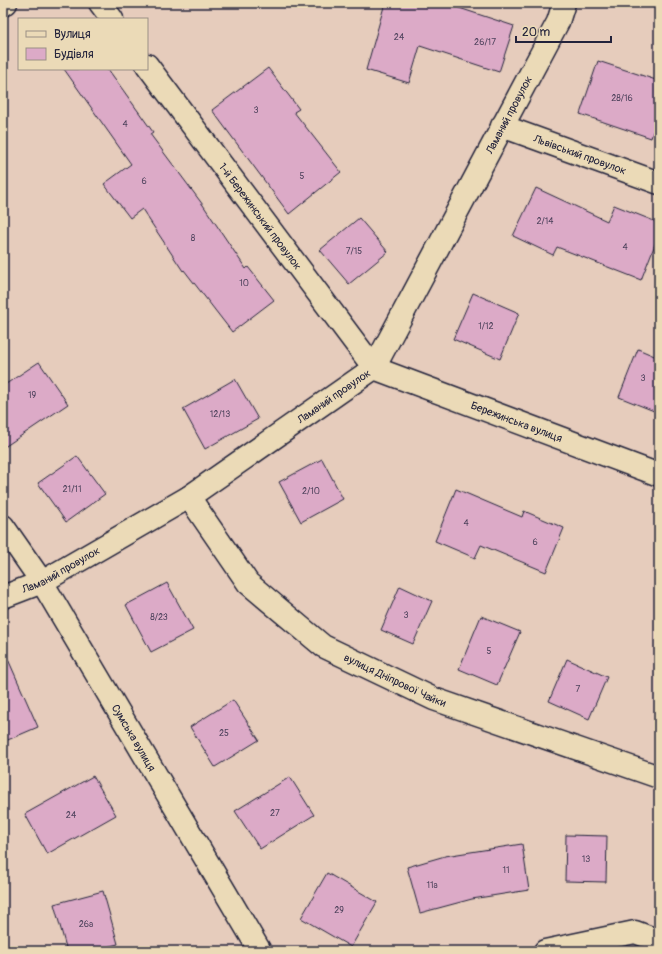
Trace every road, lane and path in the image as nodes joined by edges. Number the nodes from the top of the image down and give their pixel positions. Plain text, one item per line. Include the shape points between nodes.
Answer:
1 (6, 3) edge
2 (100, 3) edge
3 (564, 3) edge
4 (3, 5) edge
5 (111, 18) edge
6 (148, 66) edge
7 (502, 126) junction
8 (659, 183) edge
9 (374, 368) junction
10 (659, 475) edge
11 (189, 497) junction
12 (3, 526) edge
13 (42, 582) junction
14 (3, 597) edge
15 (659, 777) edge
16 (659, 941) edge
17 (260, 951) edge
18 (545, 951) edge

1 - 4 street
2 - 5 street
3 - 7 street, Ламаний провулок via 558,22
6 - 9 street, 1-й Бережинський провулок
7 - 8 street, Львівський провулок
7 - 9 street, Ламаний провулок
9 - 10 street, Бережинська вулиця
9 - 11 street, Ламаний провулок
11 - 13 street, Ламаний провулок
11 - 15 street, вулиця Дніпрової Чайки via 248,583 323,646 434,699
12 - 13 street, Сумська вулиця
13 - 14 street, Ламаний провулок
13 - 17 street, Сумська вулиця
16 - 18 street via 635,932

